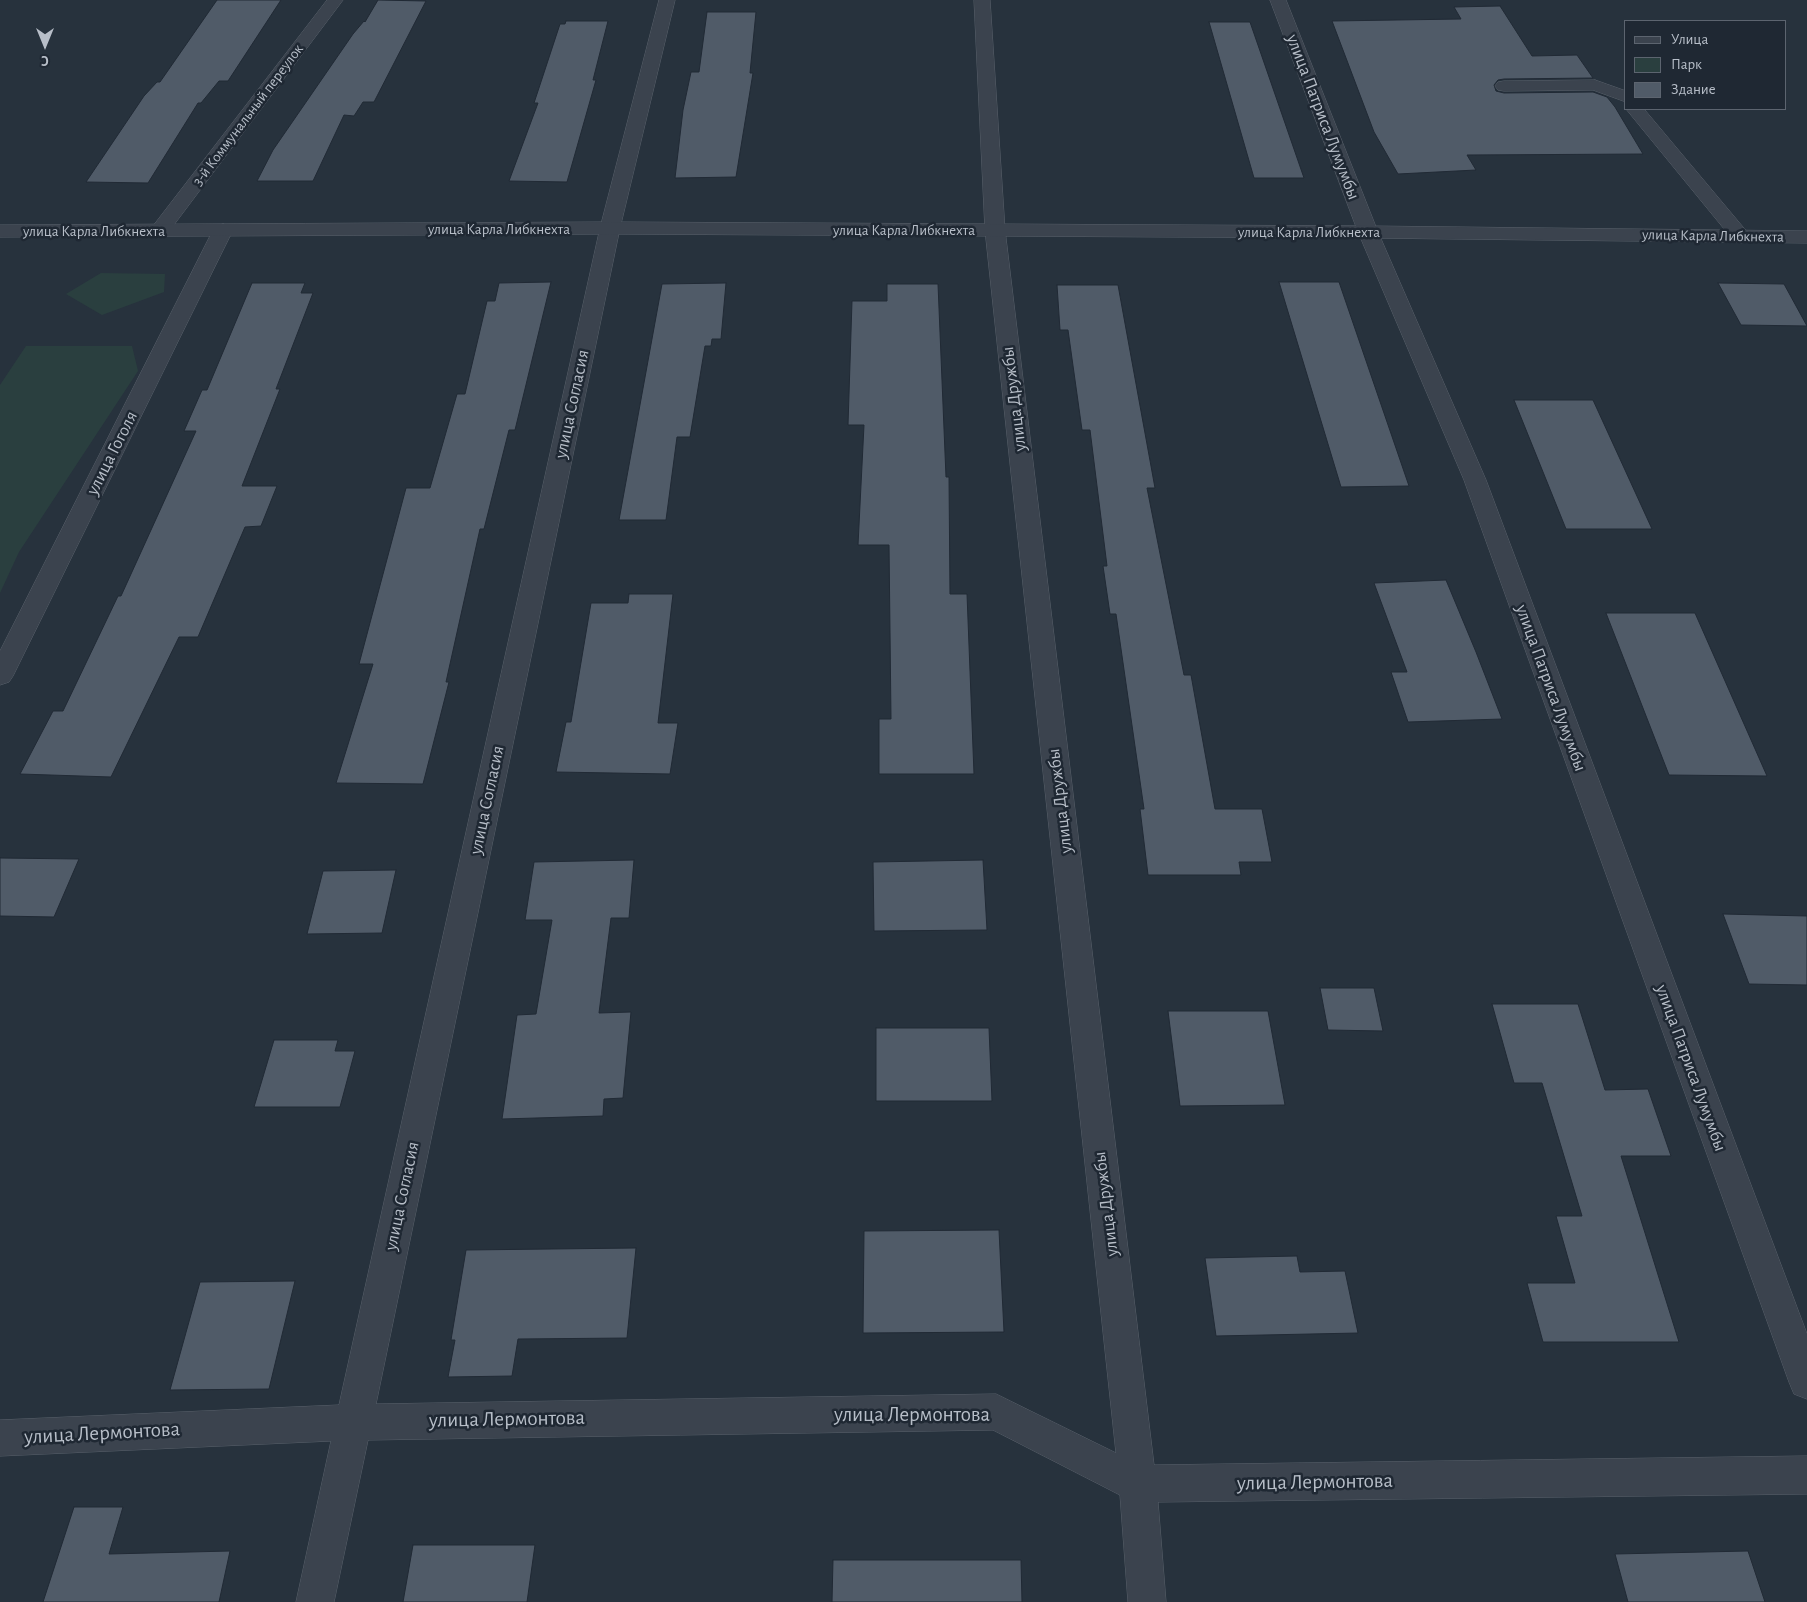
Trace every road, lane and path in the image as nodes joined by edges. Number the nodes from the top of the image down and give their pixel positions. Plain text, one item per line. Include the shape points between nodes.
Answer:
1 (335, 0) edge
2 (667, 0) edge
3 (982, 0) edge
4 (1278, 0) edge
5 (1504, 86) dead end
6 (1624, 96) edge
7 (1636, 110) edge
8 (610, 228) junction
9 (160, 230) junction
10 (223, 230) junction
11 (995, 230) junction
12 (0, 231) edge
13 (1368, 232) junction
14 (1741, 237) junction
15 (1807, 237) edge
16 (0, 676) edge
17 (1807, 1382) edge
18 (354, 1422) junction
19 (0, 1438) edge
20 (1807, 1475) edge
21 (1138, 1484) junction
22 (315, 1602) edge
23 (1147, 1602) edge

1 - 9 street, 3-й Коммунальный переулок
2 - 8 street, улица Согласия
3 - 11 street, улица Дружбы
4 - 13 street, улица Патриса Лумумбы
5 - 6 street via 1595,85
7 - 14 street
8 - 10 street, улица Карла Либкнехта
8 - 11 street, улица Карла Либкнехта
8 - 18 street, улица Согласия
9 - 10 street, улица Карла Либкнехта
9 - 12 street, улица Карла Либкнехта
10 - 16 street, улица Гоголя
11 - 13 street, улица Карла Либкнехта
11 - 21 street, улица Дружбы
13 - 14 street, улица Карла Либкнехта
13 - 17 street, улица Патриса Лумумбы via 1475,480
14 - 15 street, улица Карла Либкнехта
18 - 19 street, улица Лермонтова
18 - 21 street, улица Лермонтова via 996,1412
18 - 22 street, улица Согласия
20 - 21 street, улица Лермонтова
21 - 23 street, улица Дружбы

